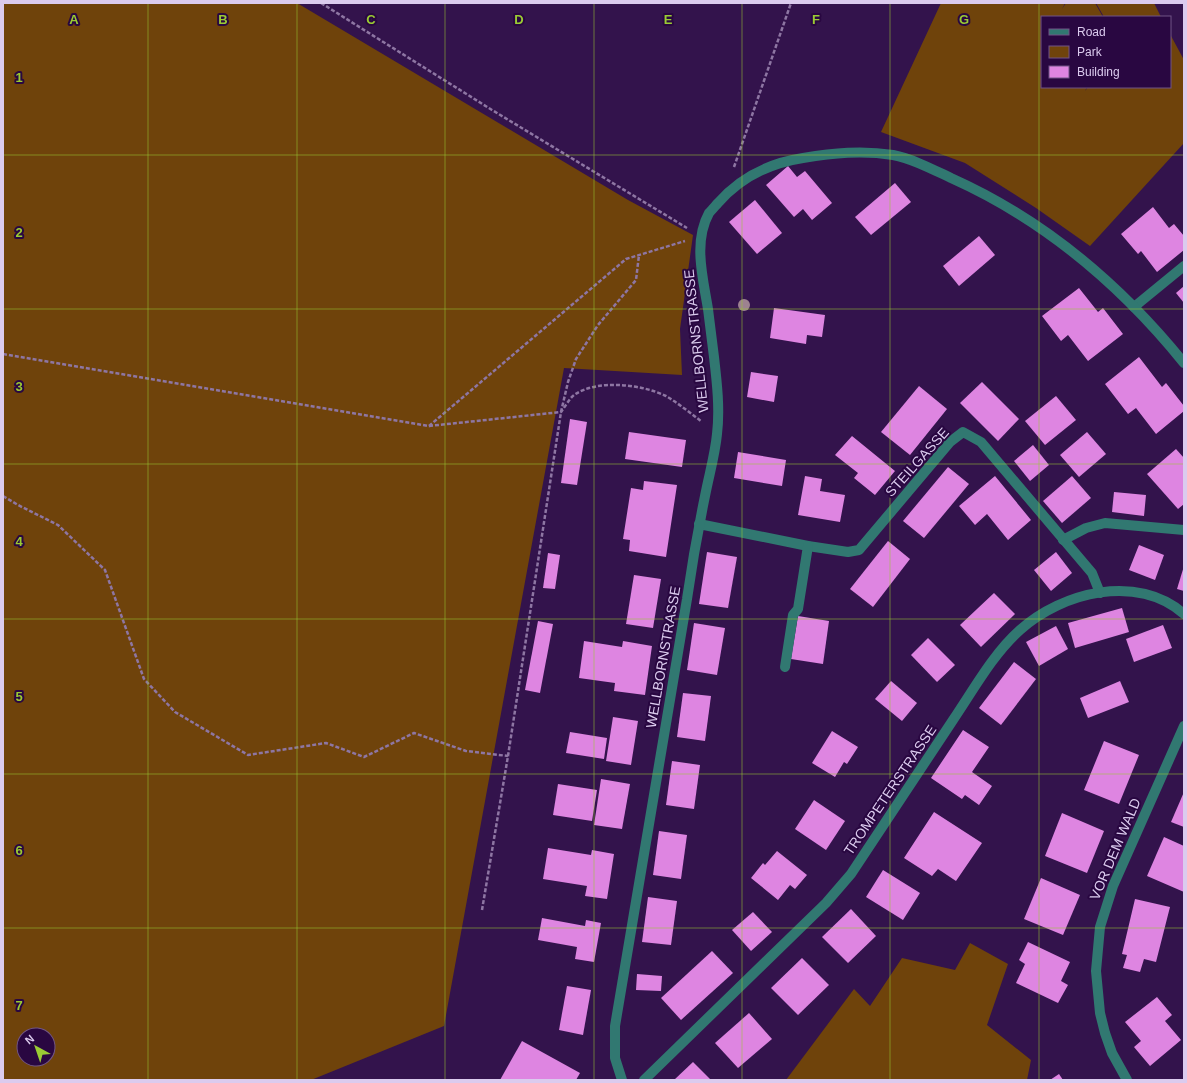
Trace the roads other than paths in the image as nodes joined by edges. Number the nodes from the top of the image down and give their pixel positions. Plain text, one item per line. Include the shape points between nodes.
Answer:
1 (1184, 266) edge
2 (1134, 307) junction
3 (1184, 363) edge
4 (699, 524) junction
5 (1184, 530) edge
6 (1063, 540) junction
7 (808, 546) junction
8 (1100, 593) junction
9 (1184, 614) edge
10 (785, 666) dead end
11 (1184, 726) edge
12 (622, 1080) edge
13 (644, 1080) edge
14 (1127, 1080) edge

1 - 2 street
2 - 3 street, WELLBORNSTRASSE
2 - 4 street, WELLBORNSTRASSE via 1080,256 1051,235 969,186 917,162 881,153 859,152 793,159 768,167 743,180 723,197 709,212 701,236 702,275 718,393 717,434
4 - 7 street, STEILGASSE
4 - 12 street, WELLBORNSTRASSE via 615,1026 614,1058
5 - 6 street via 1105,523 1086,528
6 - 7 street, STEILGASSE via 980,442 963,432 950,442 859,550 848,552
6 - 8 street, STEILGASSE via 1092,573
7 - 10 street via 798,609 793,615
8 - 9 street, TROMPETERSTRASSE via 1136,592 1167,602
8 - 13 street, TROMPETERSTRASSE via 1062,603 1020,630 992,663 851,874 826,903
11 - 14 street, VOR DEM WALD via 1113,886 1100,927 1096,971 1100,1013 1112,1053

